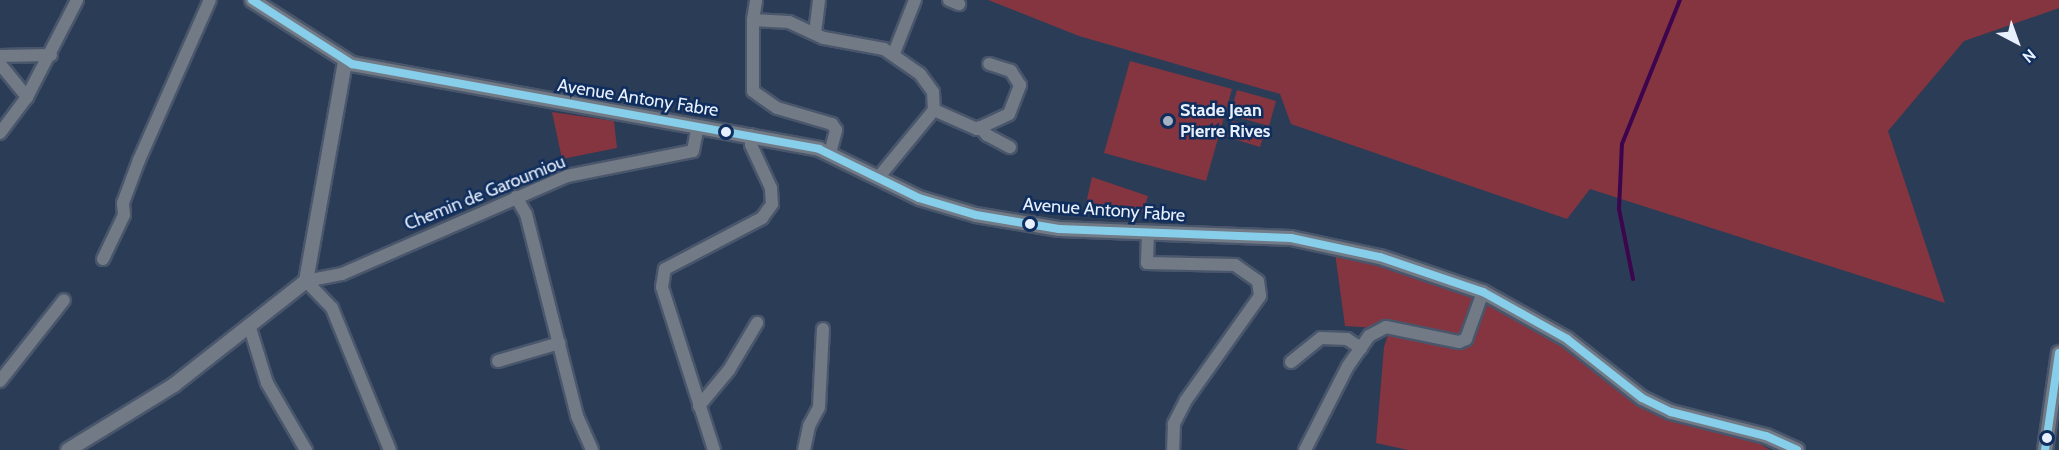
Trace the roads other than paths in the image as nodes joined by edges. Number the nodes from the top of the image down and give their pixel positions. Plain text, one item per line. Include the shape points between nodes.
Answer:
1 (77, 0) edge
2 (210, 0) edge
3 (252, 0) edge
4 (756, 0) edge
5 (819, 0) edge
6 (915, 0) edge
7 (753, 20) junction
8 (815, 33) junction
9 (894, 53) junction
10 (51, 55) junction
11 (0, 56) edge
12 (345, 62) junction
13 (0, 64) edge
14 (989, 64) dead end
15 (27, 97) junction
16 (934, 110) junction
17 (698, 126) junction
18 (980, 127) junction
19 (0, 133) edge
20 (751, 135) junction
21 (1010, 147) dead end
22 (830, 153) junction
23 (878, 178) junction
24 (516, 197) junction
25 (1148, 233) junction
26 (103, 259) dead end
27 (306, 281) junction
28 (1483, 292) junction
29 (64, 300) dead end
30 (757, 323) dead end
31 (250, 328) junction
32 (823, 329) dead end
33 (559, 343) junction
34 (1361, 348) junction
35 (2059, 353) edge
36 (498, 361) dead end
37 (1291, 362) dead end
38 (0, 381) edge
39 (699, 406) junction
40 (68, 450) edge
41 (306, 450) edge
42 (390, 450) edge
43 (592, 450) edge
44 (714, 450) edge
45 (804, 450) edge
46 (1173, 450) edge
47 (1305, 450) edge
48 (1797, 450) edge
49 (2045, 450) edge

1 - 10 street
2 - 26 street via 139,160 123,203 124,215
3 - 12 street
4 - 7 street
5 - 8 street
6 - 9 street
7 - 8 street via 789,22
7 - 22 street via 753,91 777,108 832,124 836,130
8 - 9 street
9 - 16 street via 920,74 933,92
10 - 11 street
10 - 15 street
12 - 17 street, Avenue Antony Fabre
12 - 27 street
13 - 15 street
14 - 18 street via 1011,71 1020,85 1009,114
15 - 19 street
16 - 18 street
16 - 23 street
17 - 20 street, Avenue Antony Fabre
17 - 24 street, Chemin de Garoumiou via 693,152 567,176
18 - 21 street
20 - 22 street, Avenue Antony Fabre
20 - 39 street via 751,145 771,188 772,204 762,218 665,269 662,287
22 - 23 street, Avenue Antony Fabre
23 - 25 street, Avenue Antony Fabre via 919,198 976,215 1059,229
24 - 27 street, Chemin de Garoumiou via 342,274
24 - 33 street via 526,214
25 - 28 street, Avenue Antony Fabre via 1291,238 1380,257
25 - 46 street via 1147,264 1235,265 1258,281 1260,296 1186,400 1174,424
27 - 31 street
27 - 42 street via 332,308
28 - 34 street via 1466,339 1459,342 1386,327 1370,336
28 - 48 street, Avenue Antony Fabre via 1567,339 1642,398 1681,415 1766,436
29 - 38 street
30 - 39 street via 729,370
31 - 40 street via 174,385
31 - 41 street via 267,384
32 - 45 street via 819,407 809,426
33 - 36 street
33 - 43 street via 576,416
34 - 37 street via 1347,339 1321,338
34 - 47 street
35 - 49 street
39 - 44 street

